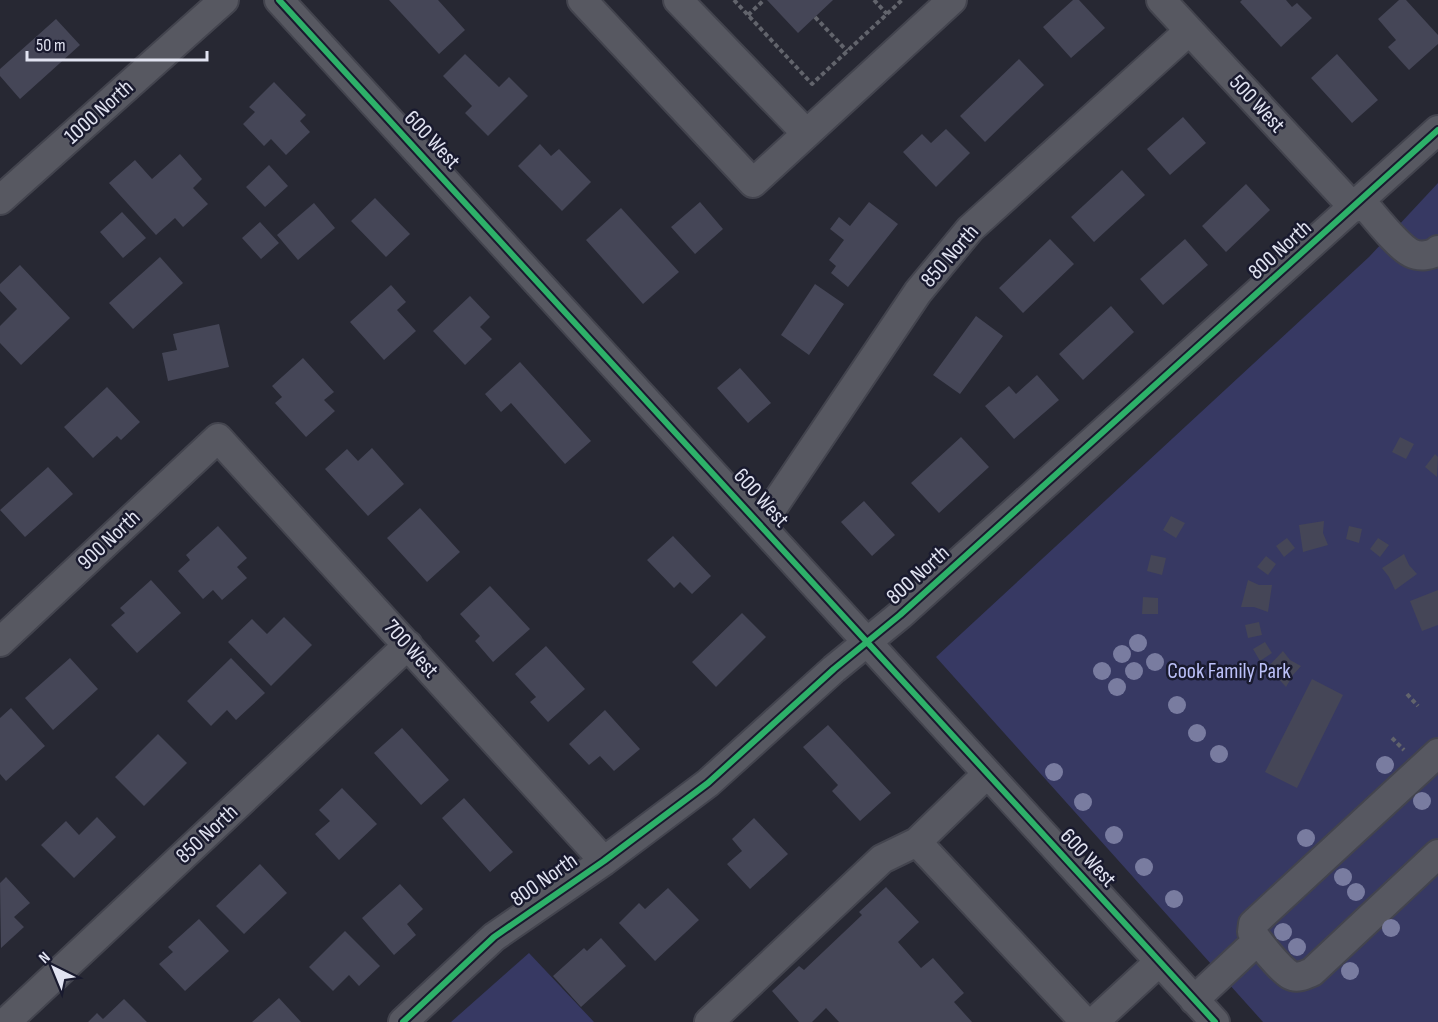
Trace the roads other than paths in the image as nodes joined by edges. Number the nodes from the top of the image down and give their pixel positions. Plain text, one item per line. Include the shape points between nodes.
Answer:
1 (224, 0) edge
2 (279, 0) edge
3 (582, 0) edge
4 (678, 0) edge
5 (952, 0) edge
6 (1161, 0) edge
7 (1189, 31) junction
8 (1438, 130) edge
9 (806, 134) junction
10 (0, 200) edge
11 (1357, 204) junction
12 (1438, 250) edge
13 (218, 438) joint
14 (761, 525) junction
15 (0, 642) edge
16 (866, 643) junction
17 (408, 645) junction
18 (1438, 753) edge
19 (987, 774) junction
20 (917, 842) junction
21 (1438, 854) edge
22 (604, 861) junction
23 (1257, 941) junction
24 (1159, 962) junction
25 (1194, 1000) junction
26 (720, 1018) edge
27 (6, 1022) edge
28 (403, 1022) edge
29 (1085, 1022) edge
30 (1094, 1022) edge
31 (1215, 1022) edge

1 - 10 street, 1000 North
2 - 14 street, 600 West
3 - 9 street via 753,183
4 - 9 street
5 - 9 street
6 - 7 street, 500 West
7 - 11 street, 500 West
7 - 14 street, 850 North via 970,230 918,292
8 - 11 street, 800 North
11 - 12 street, 500 West via 1412,253 1434,254
11 - 16 street, 800 North
13 - 15 street, 900 North
13 - 17 street, 700 West
14 - 16 street, 600 West
16 - 19 street, 600 West
16 - 22 street, 800 North via 708,783
17 - 22 street, 700 West
17 - 27 street, 850 North
18 - 23 street via 1253,924
19 - 20 street
19 - 24 street, 600 West
20 - 26 street via 882,859
20 - 29 street
21 - 23 street via 1302,977 1290,975
22 - 28 street, 800 North via 494,937
23 - 25 street
24 - 25 street, 600 West
24 - 30 street
25 - 31 street, 600 West

